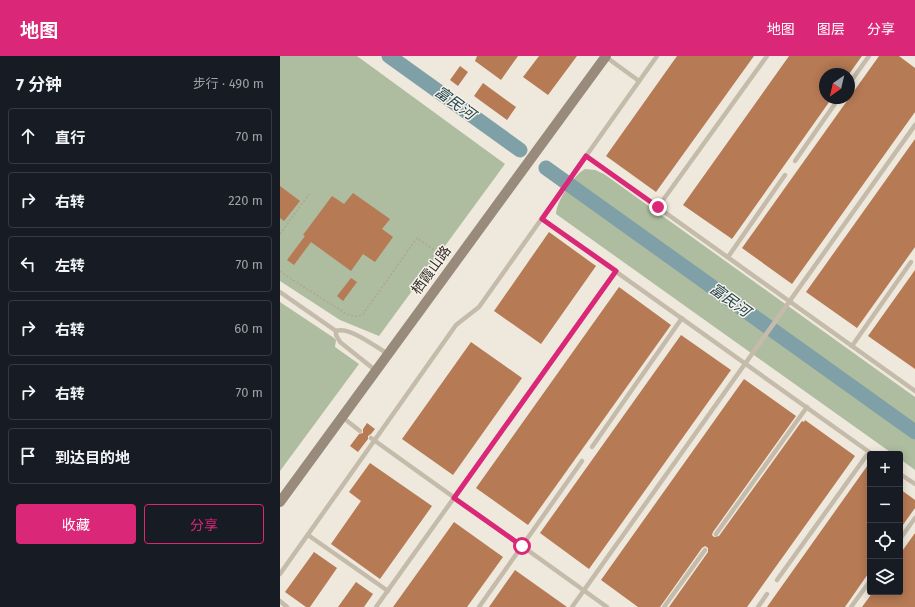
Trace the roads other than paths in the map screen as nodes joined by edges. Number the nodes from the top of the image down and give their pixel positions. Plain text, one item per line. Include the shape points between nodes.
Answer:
1 (606, 56) edge
2 (657, 56) edge
3 (767, 56) edge
4 (868, 56) edge
5 (855, 75) edge
6 (640, 81) junction
7 (835, 104) edge
8 (915, 125) edge
9 (586, 156) junction
10 (795, 161) dead end
11 (785, 176) dead end
12 (658, 207) junction
13 (542, 219) junction
14 (728, 257) junction
15 (911, 262) dead end
16 (616, 271) junction
17 (280, 292) edge
18 (789, 301) junction
19 (682, 318) junction
20 (336, 331) junction
21 (852, 346) junction
22 (388, 354) junction
23 (745, 364) junction
24 (375, 370) junction
25 (914, 390) edge
26 (807, 407) junction
27 (342, 417) junction
28 (360, 431) dead end
29 (372, 439) junction
30 (592, 447) dead end
31 (868, 451) edge
32 (867, 458) edge
33 (582, 461) dead end
34 (903, 476) edge
35 (915, 484) edge
36 (454, 498) junction
37 (280, 502) edge
38 (915, 518) edge
39 (716, 534) dead end
40 (308, 535) junction
41 (903, 535) edge
42 (522, 546) junction
43 (705, 550) dead end
44 (280, 574) edge
45 (777, 580) dead end
46 (867, 585) edge
47 (584, 590) junction
48 (388, 591) junction
49 (767, 594) dead end
50 (280, 601) edge
51 (287, 607) edge
52 (376, 607) edge
53 (479, 607) edge
54 (572, 607) edge
55 (607, 607) edge
56 (664, 607) edge
57 (758, 607) edge
58 (851, 607) edge

1 - 6 lane
1 - 22 street, 栖霞山路
2 - 6 lane
3 - 12 lane
4 - 5 lane
6 - 9 lane
7 - 10 lane
8 - 18 lane
9 - 12 lane
9 - 13 lane
11 - 14 lane
12 - 14 lane
13 - 16 lane
13 - 29 lane via 479,307 456,325
14 - 18 lane
15 - 21 lane
16 - 19 lane
16 - 36 lane
17 - 20 lane
18 - 21 lane
18 - 23 lane
19 - 23 lane
19 - 30 lane
20 - 22 lane via 340,329 355,334
20 - 24 lane via 340,342
21 - 25 lane
22 - 24 street, 栖霞山路
23 - 26 lane
23 - 47 lane
24 - 27 street, 栖霞山路
26 - 31 lane
26 - 39 lane
27 - 28 lane
27 - 37 street, 栖霞山路
29 - 36 lane
29 - 40 lane
32 - 45 lane
33 - 42 lane
34 - 35 lane
36 - 42 lane
36 - 48 lane
38 - 41 lane
40 - 44 lane
40 - 48 lane
42 - 47 lane
42 - 53 lane
43 - 56 lane
46 - 58 lane
47 - 54 lane
47 - 55 lane
48 - 52 lane
49 - 57 lane
50 - 51 lane

